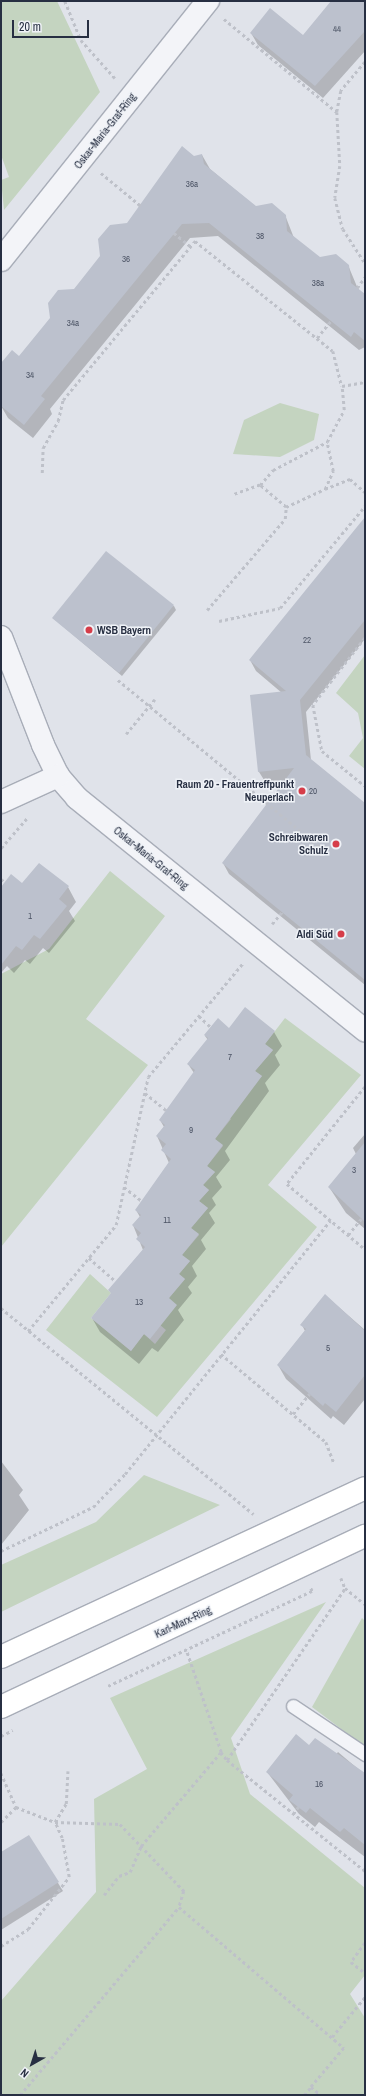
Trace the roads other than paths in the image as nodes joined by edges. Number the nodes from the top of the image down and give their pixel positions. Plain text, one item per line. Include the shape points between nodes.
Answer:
1 (207, 3) edge
2 (1, 260) edge
3 (1, 637) edge
4 (58, 776) junction
5 (1, 802) edge
6 (365, 1030) edge
7 (365, 1488) edge
8 (365, 1536) edge
9 (1, 1658) edge
10 (293, 1706) dead end
11 (1, 1707) edge
12 (365, 1754) edge

1 - 2 street, Oskar-Maria-Graf-Ring
3 - 4 street, Oskar-Maria-Graf-Ring
4 - 5 street
4 - 6 street, Oskar-Maria-Graf-Ring via 77,798
7 - 9 main road
8 - 11 main road, Karl-Marx-Ring
10 - 12 lane

